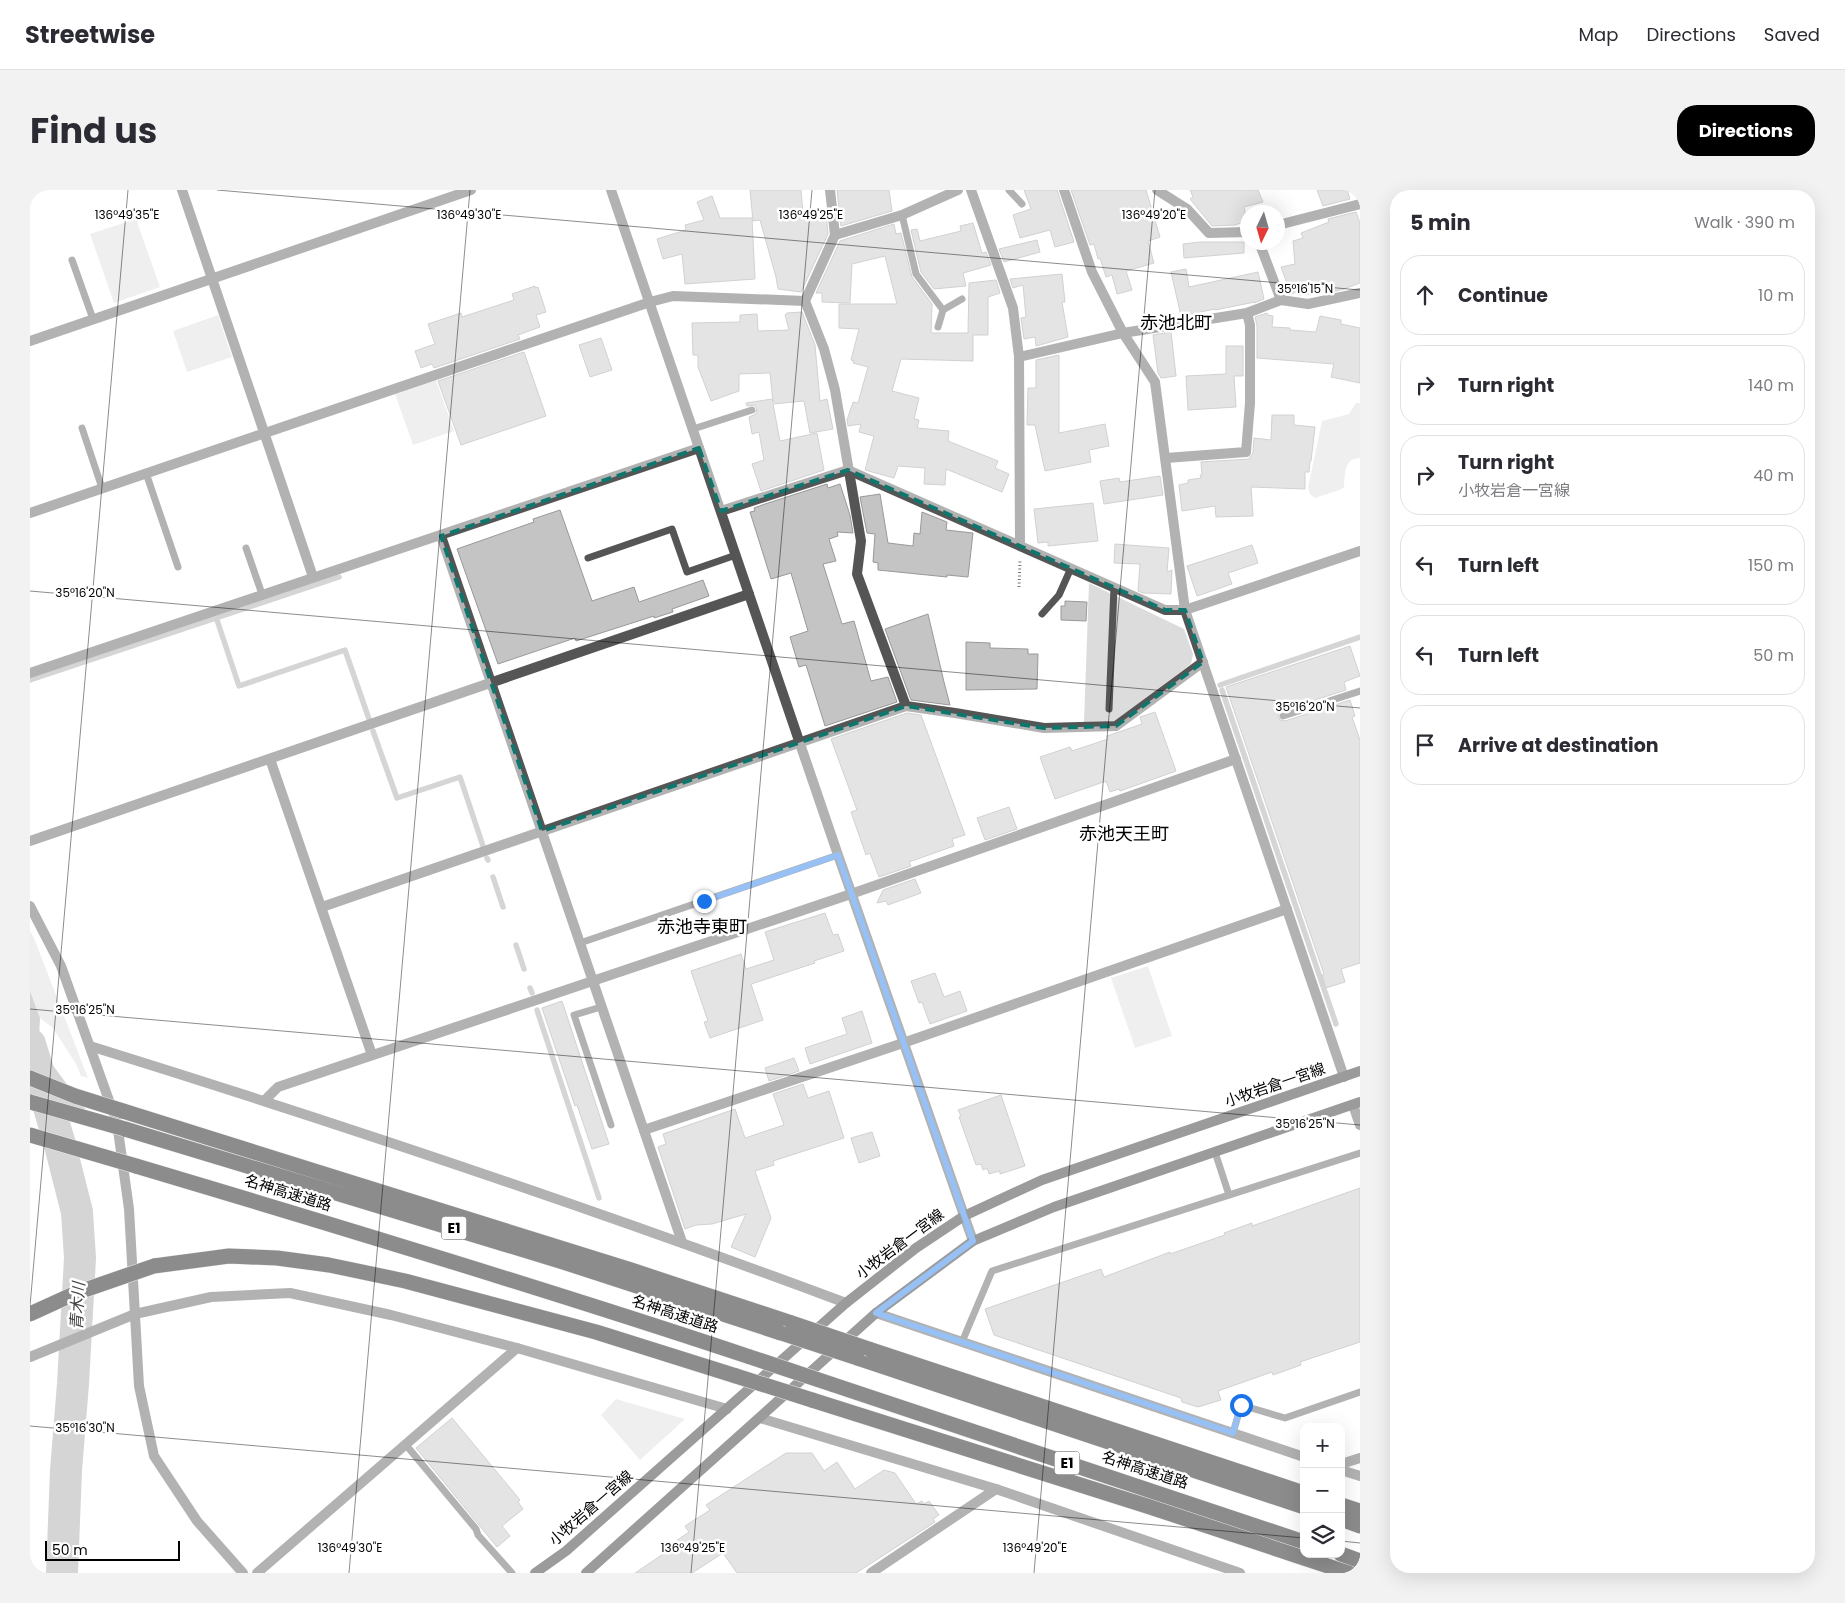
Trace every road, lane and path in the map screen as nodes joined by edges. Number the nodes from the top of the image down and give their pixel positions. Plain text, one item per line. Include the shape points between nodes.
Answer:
1 (182, 190) edge
2 (472, 190) edge
3 (611, 190) edge
4 (830, 190) edge
5 (958, 190) edge
6 (971, 190) edge
7 (1009, 190) edge
8 (1064, 190) edge
9 (1157, 190) edge
10 (1022, 204) dead end
11 (1360, 204) edge
12 (902, 215) junction
13 (1285, 224) edge
14 (1240, 232) edge
15 (835, 235) junction
16 (1263, 250) edge
17 (72, 260) dead end
18 (212, 278) junction
19 (1360, 293) edge
20 (962, 299) dead end
21 (1281, 300) junction
22 (806, 301) junction
23 (650, 302) junction
24 (943, 310) junction
25 (1247, 313) junction
26 (93, 319) junction
27 (938, 327) dead end
28 (1123, 333) junction
29 (30, 340) edge
30 (1020, 357) junction
31 (752, 410) dead end
32 (82, 428) dead end
33 (693, 429) junction
34 (264, 433) junction
35 (699, 448) junction
36 (1166, 458) junction
37 (848, 470) junction
38 (146, 473) junction
39 (102, 488) junction
40 (721, 511) junction
41 (30, 512) edge
42 (441, 536) junction
43 (1020, 545) junction
44 (246, 548) dead end
45 (1360, 551) edge
46 (736, 555) junction
47 (588, 558) dead end
48 (178, 567) dead end
49 (1070, 568) junction
50 (313, 577) junction
51 (1019, 586) dead end
52 (1114, 587) junction
53 (262, 594) junction
54 (749, 594) junction
55 (1185, 610) junction
56 (1042, 614) dead end
57 (1203, 662) junction
58 (30, 673) edge
59 (491, 682) junction
60 (1360, 691) edge
61 (906, 706) junction
62 (1109, 709) dead end
63 (1283, 716) dead end
64 (800, 742) junction
65 (270, 758) junction
66 (1236, 759) junction
67 (542, 831) junction
68 (30, 841) edge
69 (838, 855) junction
70 (852, 894) junction
71 (30, 906) edge
72 (322, 907) junction
73 (1287, 909) junction
74 (580, 943) junction
75 (593, 981) junction
76 (602, 1007) junction
77 (904, 1043) junction
78 (90, 1046) junction
79 (372, 1055) junction
80 (1360, 1071) edge
81 (1344, 1077) junction
82 (30, 1078) edge
83 (265, 1100) junction
84 (30, 1102) edge
85 (1357, 1103) edge
86 (611, 1125) dead end
87 (1360, 1125) edge
88 (644, 1130) junction
89 (30, 1135) edge
90 (1215, 1152) junction
91 (1360, 1153) edge
92 (1229, 1195) junction
93 (964, 1216) junction
94 (973, 1241) junction
95 (682, 1242) junction
96 (846, 1303) junction
97 (876, 1313) junction
98 (30, 1314) edge
99 (135, 1314) junction
100 (787, 1328) junction
101 (962, 1342) junction
102 (517, 1348) junction
103 (863, 1353) junction
104 (32, 1356) edge
105 (1360, 1392) edge
106 (727, 1409) junction
107 (760, 1418) junction
108 (1233, 1433) junction
109 (406, 1445) junction
110 (1300, 1456) edge
111 (1360, 1458) edge
112 (1345, 1463) edge
113 (1345, 1471) edge
114 (1360, 1476) edge
115 (996, 1489) junction
116 (1300, 1492) edge
117 (1300, 1505) edge
118 (1345, 1506) edge
119 (1360, 1511) edge
120 (1345, 1520) edge
121 (1360, 1526) edge
122 (1300, 1541) edge
123 (1345, 1556) edge
124 (1360, 1561) edge
125 (1215, 1569) edge
126 (243, 1573) edge
127 (257, 1573) edge
128 (512, 1573) edge
129 (536, 1573) edge
130 (586, 1573) edge
131 (871, 1573) edge
132 (1240, 1573) edge
133 (1349, 1573) edge

1 - 18 street
2 - 18 street
3 - 23 street
4 - 15 street
5 - 12 street
6 - 30 street via 1013,308
7 - 10 lane
8 - 28 street via 1092,272
9 - 14 street via 1187,209 1209,234
11 - 13 street
12 - 15 street
12 - 24 lane via 916,274
15 - 22 street
16 - 21 street
17 - 26 lane
18 - 26 street
18 - 34 street
19 - 21 street via 1308,304
20 - 24 lane
21 - 25 street
22 - 23 street via 674,296
22 - 37 street via 835,390
23 - 33 street
23 - 34 street
24 - 27 lane
25 - 28 street
25 - 36 street via 1250,325 1250,403 1246,452
26 - 29 street
28 - 30 street
28 - 36 street via 1155,382
30 - 43 street
31 - 33 lane
32 - 39 lane
33 - 35 street
34 - 38 street
34 - 50 street
35 - 40 street
35 - 42 street
36 - 55 street
37 - 40 street
37 - 43 street
37 - 61 street via 861,541 857,574
38 - 39 street
38 - 48 lane
39 - 41 street
40 - 46 street
42 - 50 street
42 - 59 street
43 - 49 street
43 - 51 path
44 - 53 lane
45 - 55 street
46 - 47 lane via 687,572 672,529
46 - 54 street
49 - 52 street
49 - 56 lane via 1059,595
50 - 53 street
52 - 55 street via 1165,610
52 - 62 lane
53 - 58 street
54 - 59 street
54 - 64 street
55 - 57 street
57 - 61 street via 1116,726 1044,728
57 - 66 street
59 - 65 street
59 - 67 street
60 - 63 lane
61 - 64 street
64 - 67 street
64 - 69 street
65 - 68 street
65 - 72 street
66 - 70 street
66 - 73 street
67 - 72 street
67 - 74 street
69 - 70 street
69 - 74 lane
70 - 75 street
70 - 77 street
71 - 78 street via 60,966
72 - 79 street
73 - 77 street
73 - 81 street
74 - 75 street
75 - 76 street
75 - 79 street
76 - 86 lane via 574,1015
76 - 88 street
77 - 88 street
77 - 93 street
78 - 83 street
78 - 99 street via 119,1132 129,1209
79 - 83 street via 278,1087
80 - 81 main road, 小牧岩倉一宮線
81 - 93 main road, 小牧岩倉一宮線 via 1042,1180
82 - 100 highway, bridge via 75,1096 622,1267
83 - 95 street
84 - 100 highway, 名神高速道路 / E1, bridge
85 - 87 street
85 - 90 main road
88 - 95 street
89 - 122 highway, 名神高速道路 / E1, bridge via 579,1301
90 - 92 lane
90 - 94 main road via 1054,1207
91 - 92 lane
92 - 101 lane via 992,1271
93 - 94 street
93 - 96 main road, 小牧岩倉一宮線 via 916,1248
94 - 97 main road
95 - 96 street
96 - 106 main road, 小牧岩倉一宮線
97 - 101 street
97 - 107 main road
98 - 133 highway, bridge via 76,1293 154,1266 229,1256 329,1265 405,1281 596,1332
99 - 102 street via 210,1297 290,1293
99 - 104 street
99 - 126 street via 139,1386 154,1456 197,1521
100 - 103 highway, bridge
101 - 108 street
102 - 106 street
102 - 109 street
103 - 116 highway
103 - 117 highway, 名神高速道路 / E1
105 - 108 lane via 1285,1418 1241,1405
106 - 129 main road, 小牧岩倉一宮線 via 566,1551
107 - 115 street
107 - 130 main road
108 - 110 street
109 - 127 street
109 - 128 lane
111 - 112 street
113 - 114 street
115 - 125 street
115 - 131 street
118 - 119 highway
120 - 121 highway
123 - 124 highway
125 - 132 street

